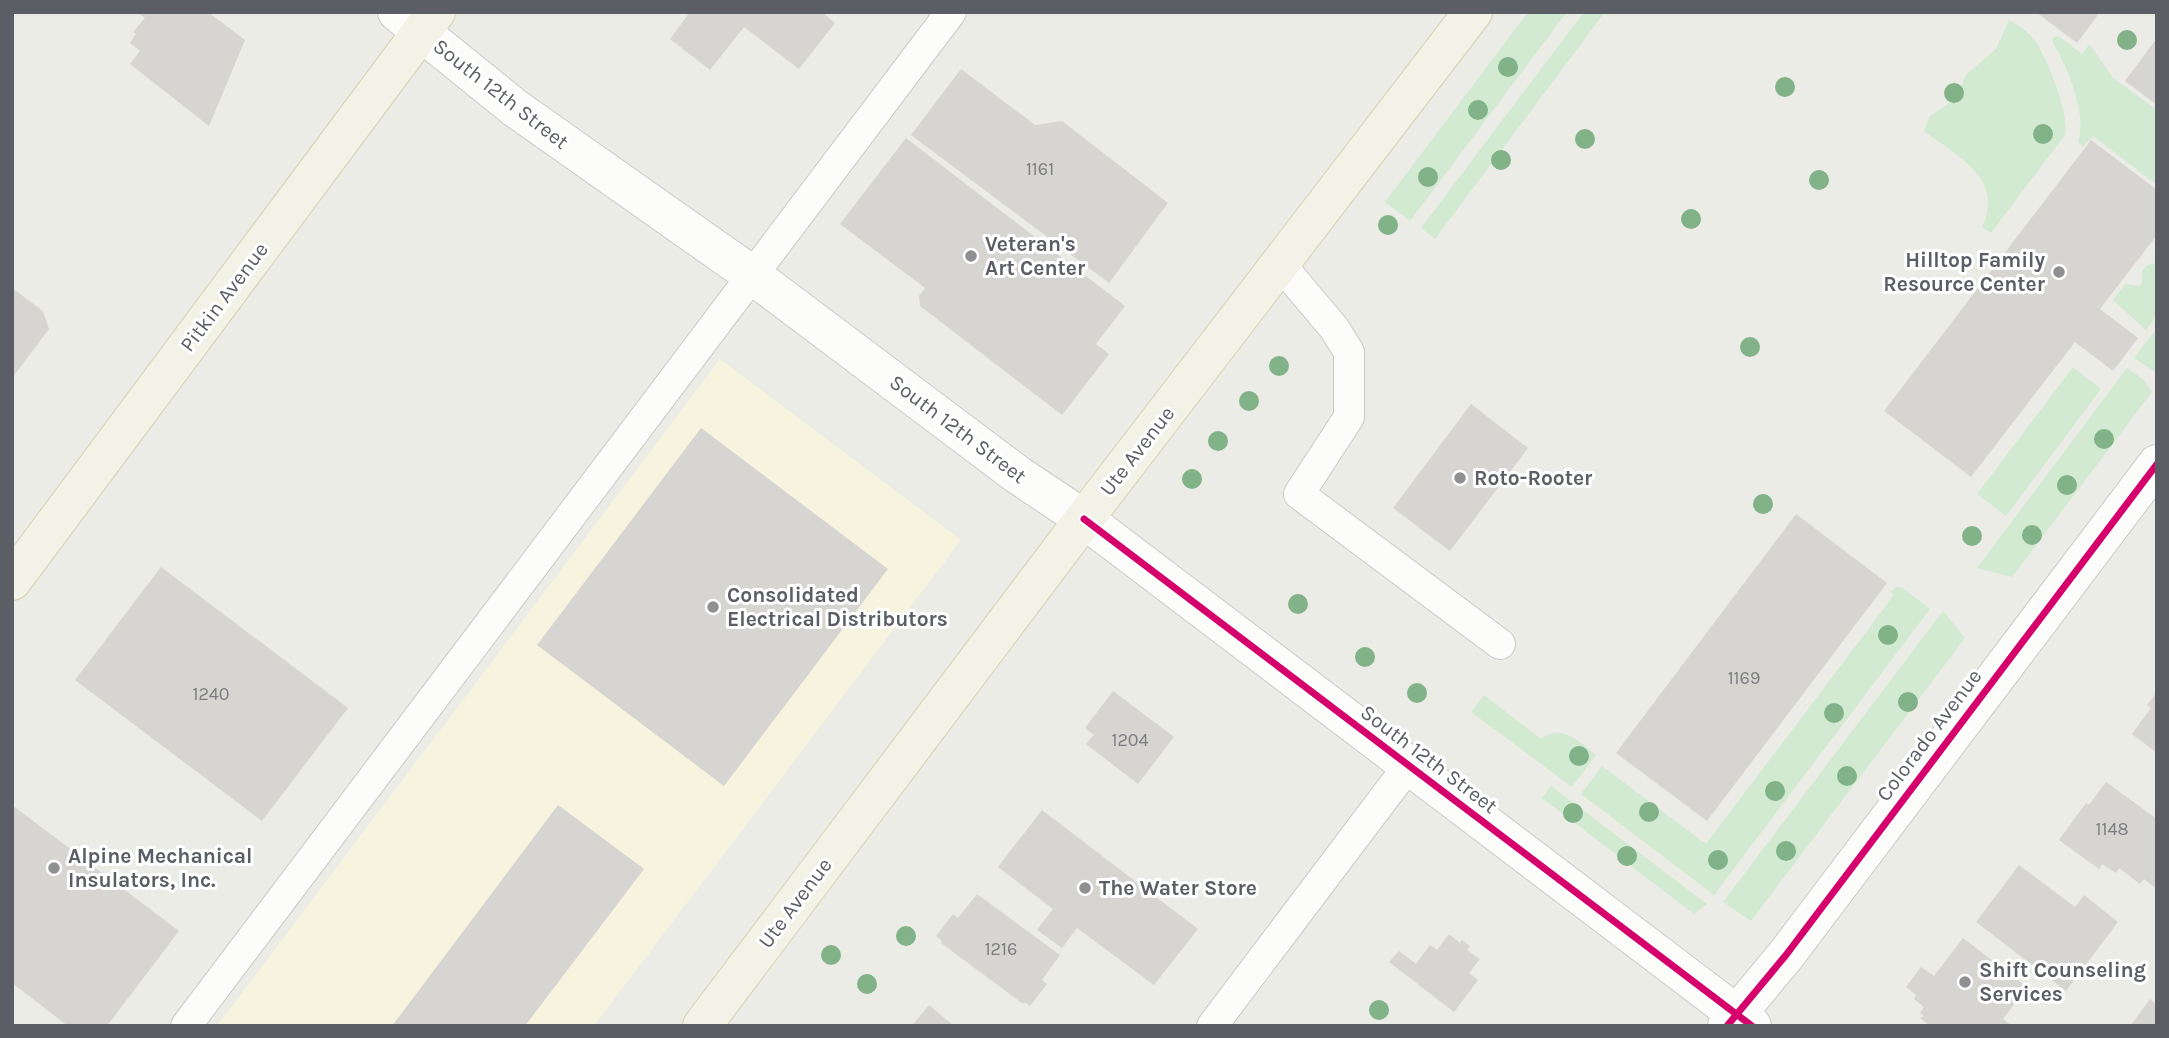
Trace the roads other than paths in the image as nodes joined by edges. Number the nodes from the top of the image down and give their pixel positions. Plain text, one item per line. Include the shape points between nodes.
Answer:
1 (951, 12) edge
2 (1473, 12) edge
3 (418, 19) edge
4 (1280, 264) junction
5 (752, 275) junction
6 (2157, 464) edge
7 (1084, 519) junction
8 (12, 581) edge
9 (1500, 644) dead end
10 (1409, 765) junction
11 (1738, 1022) edge
12 (186, 1026) edge
13 (702, 1026) edge
14 (1212, 1026) edge

1 - 5 lane
2 - 4 main road, Ute Avenue
3 - 5 main road, South 12th Street via 515,108
3 - 8 main road, Pitkin Avenue
4 - 7 main road, Ute Avenue
4 - 9 lane via 1334,327 1349,352 1349,417 1299,494
5 - 7 main road, South 12th Street via 1018,475
5 - 12 lane
6 - 11 main road, Colorado Avenue
7 - 10 main road, South 12th Street
7 - 13 main road, Ute Avenue
10 - 11 main road, South 12th Street
10 - 14 lane

